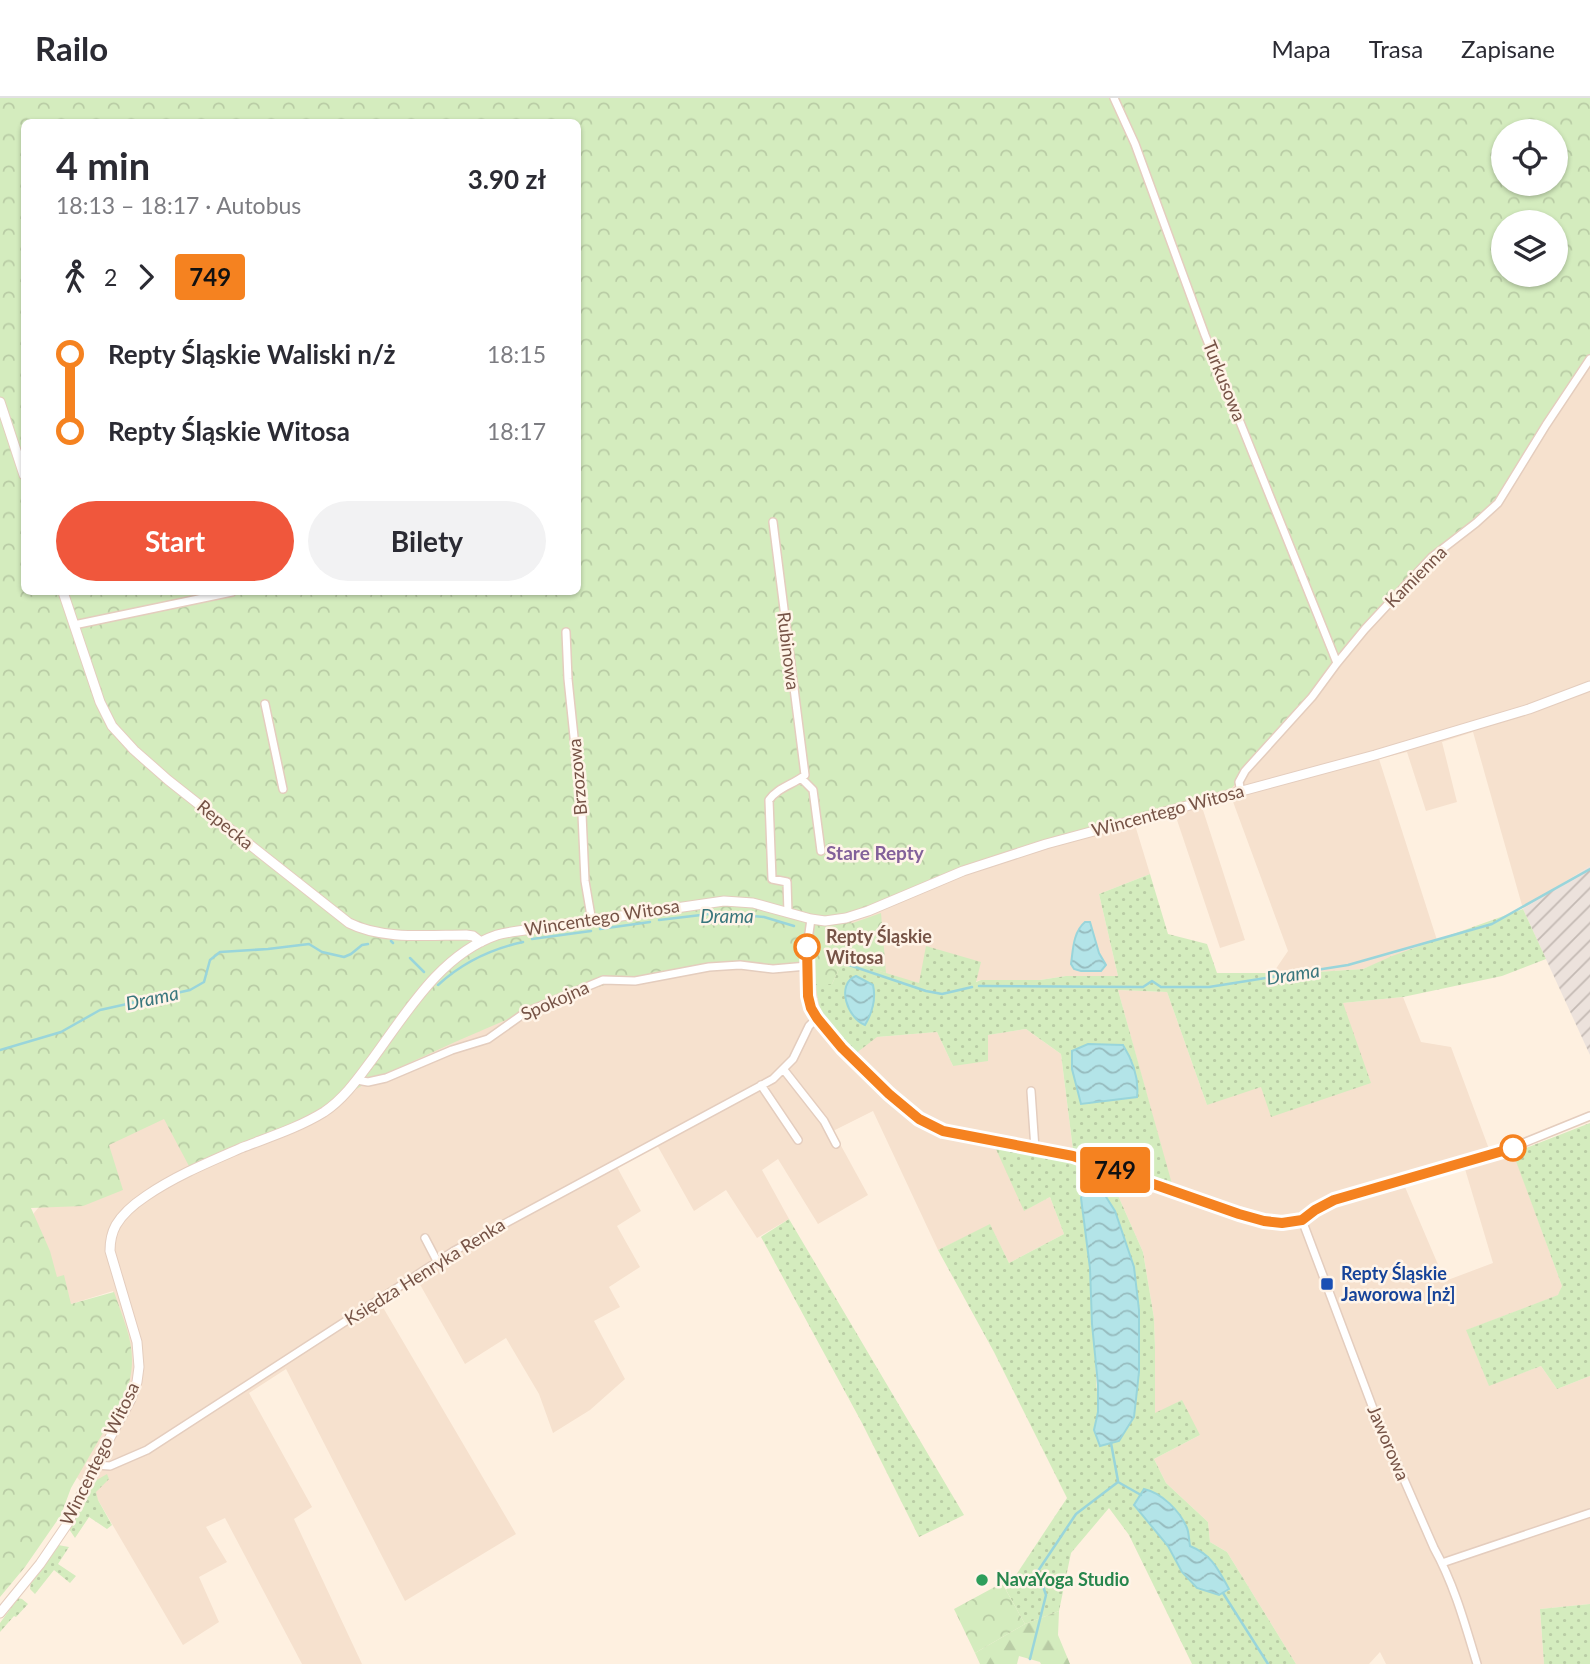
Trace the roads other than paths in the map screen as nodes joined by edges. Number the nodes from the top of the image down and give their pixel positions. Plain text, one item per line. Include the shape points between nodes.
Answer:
1 (1114, 98) edge
2 (1590, 359) edge
3 (0, 402) edge
4 (21, 466) edge
5 (773, 522) dead end
6 (64, 595) edge
7 (218, 595) edge
8 (74, 625) junction
9 (566, 632) dead end
10 (1337, 663) junction
11 (1590, 686) edge
12 (265, 704) dead end
13 (801, 778) junction
14 (283, 789) dead end
15 (1241, 792) junction
16 (821, 851) dead end
17 (788, 913) junction
18 (811, 919) junction
19 (595, 920) junction
20 (481, 942) junction
21 (807, 966) junction
22 (817, 1018) junction
23 (784, 1070) junction
24 (357, 1080) junction
25 (761, 1085) junction
26 (1031, 1091) dead end
27 (1590, 1116) edge
28 (798, 1140) dead end
29 (836, 1144) dead end
30 (1035, 1149) junction
31 (1302, 1220) junction
32 (425, 1238) dead end
33 (437, 1261) junction
34 (95, 1465) junction
35 (1590, 1513) edge
36 (1443, 1563) junction
37 (0, 1613) edge
38 (1478, 1664) edge

1 - 10 street, Turkusowa
2 - 10 street, Kamienna via 1498,503 1432,557
3 - 4 street
5 - 13 street, Rubinowa
6 - 8 street, Repecka
7 - 8 street
8 - 20 street, Repecka via 103,710 125,741 336,914 366,931 466,935
9 - 19 street, Brzozowa via 585,881
10 - 15 street, Kamienna via 1245,771 1239,782
11 - 15 street, Wincentego Witosa via 1529,709
12 - 14 street
13 - 16 street, Rubinowa via 813,790
13 - 17 street via 769,800 772,879 787,882
15 - 18 street, Wincentego Witosa via 1021,852 846,918
17 - 18 street, Wincentego Witosa
17 - 19 street, Wincentego Witosa via 724,901
18 - 21 street
19 - 20 street, Wincentego Witosa via 518,931
20 - 24 street, Wincentego Witosa via 440,973 418,997
21 - 22 street via 808,996
21 - 24 street, Spokojna via 709,967 635,981 603,980 526,1012 488,1039 386,1077
22 - 23 street, Księdza Henryka Renka
22 - 30 street via 889,1094 930,1126
23 - 25 street, Księdza Henryka Renka
23 - 29 street
24 - 34 street, Wincentego Witosa via 315,1117 160,1187 117,1223 110,1251 137,1342 139,1367 131,1399
25 - 28 street
25 - 33 street, Księdza Henryka Renka
26 - 30 street
27 - 31 street via 1506,1150 1334,1200
30 - 31 street via 1073,1156 1264,1221
31 - 36 street, Jaworowa via 1374,1411
32 - 33 street
33 - 34 street, Księdza Henryka Renka via 147,1450 110,1466
34 - 37 street, Wincentego Witosa via 56,1543
35 - 36 street
36 - 38 street, Jaworowa

